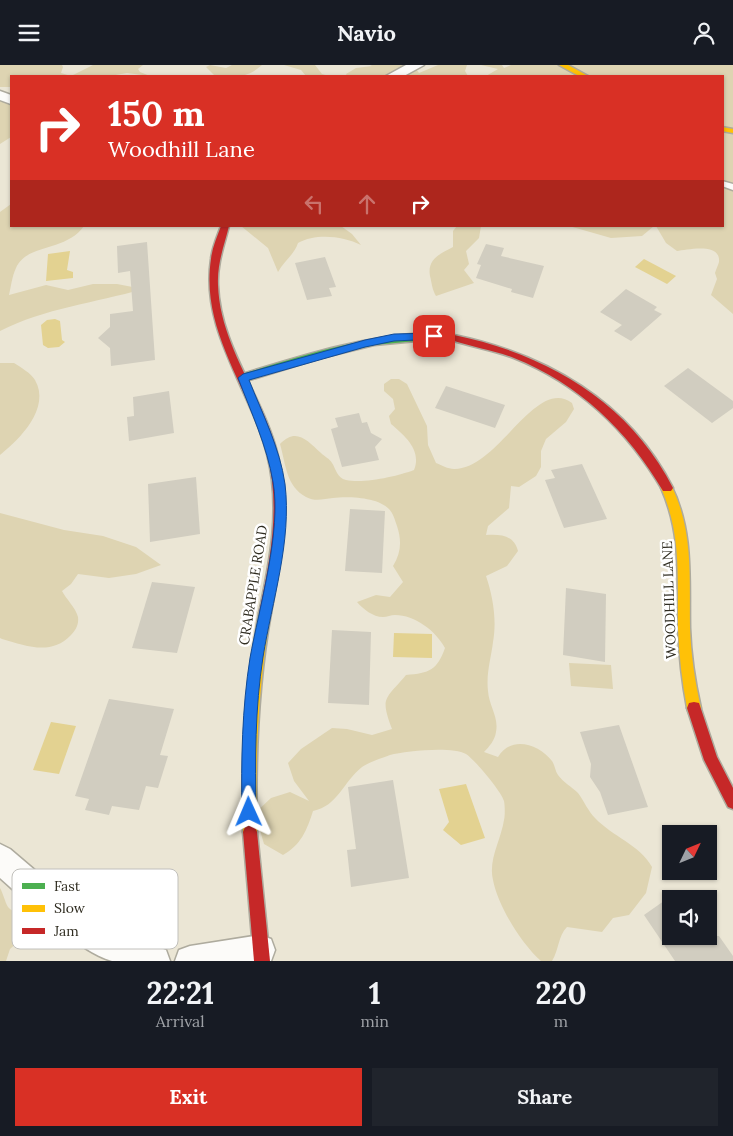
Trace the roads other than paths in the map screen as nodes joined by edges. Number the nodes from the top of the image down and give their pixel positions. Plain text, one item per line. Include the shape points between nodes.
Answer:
1 (417, 65) edge
2 (563, 65) edge
3 (395, 75) edge
4 (582, 75) edge
5 (225, 227) edge
6 (243, 378) junction
7 (733, 801) edge
8 (0, 859) edge
9 (12, 869) edge
10 (118, 949) edge
11 (261, 956) edge
12 (155, 961) edge
13 (190, 961) edge

1 - 3 street
2 - 4 street
5 - 6 street, CRABAPPLE ROAD via 216,255 215,297 223,331
6 - 7 street, WOODHILL LANE via 394,337 434,336 468,340 514,353 568,381 594,401 648,456 673,502 684,543 684,624 691,702 700,735
6 - 11 street, CRABAPPLE ROAD via 270,447 280,500 277,547 256,660 248,754 250,851
8 - 9 street
10 - 12 street
11 - 13 street

